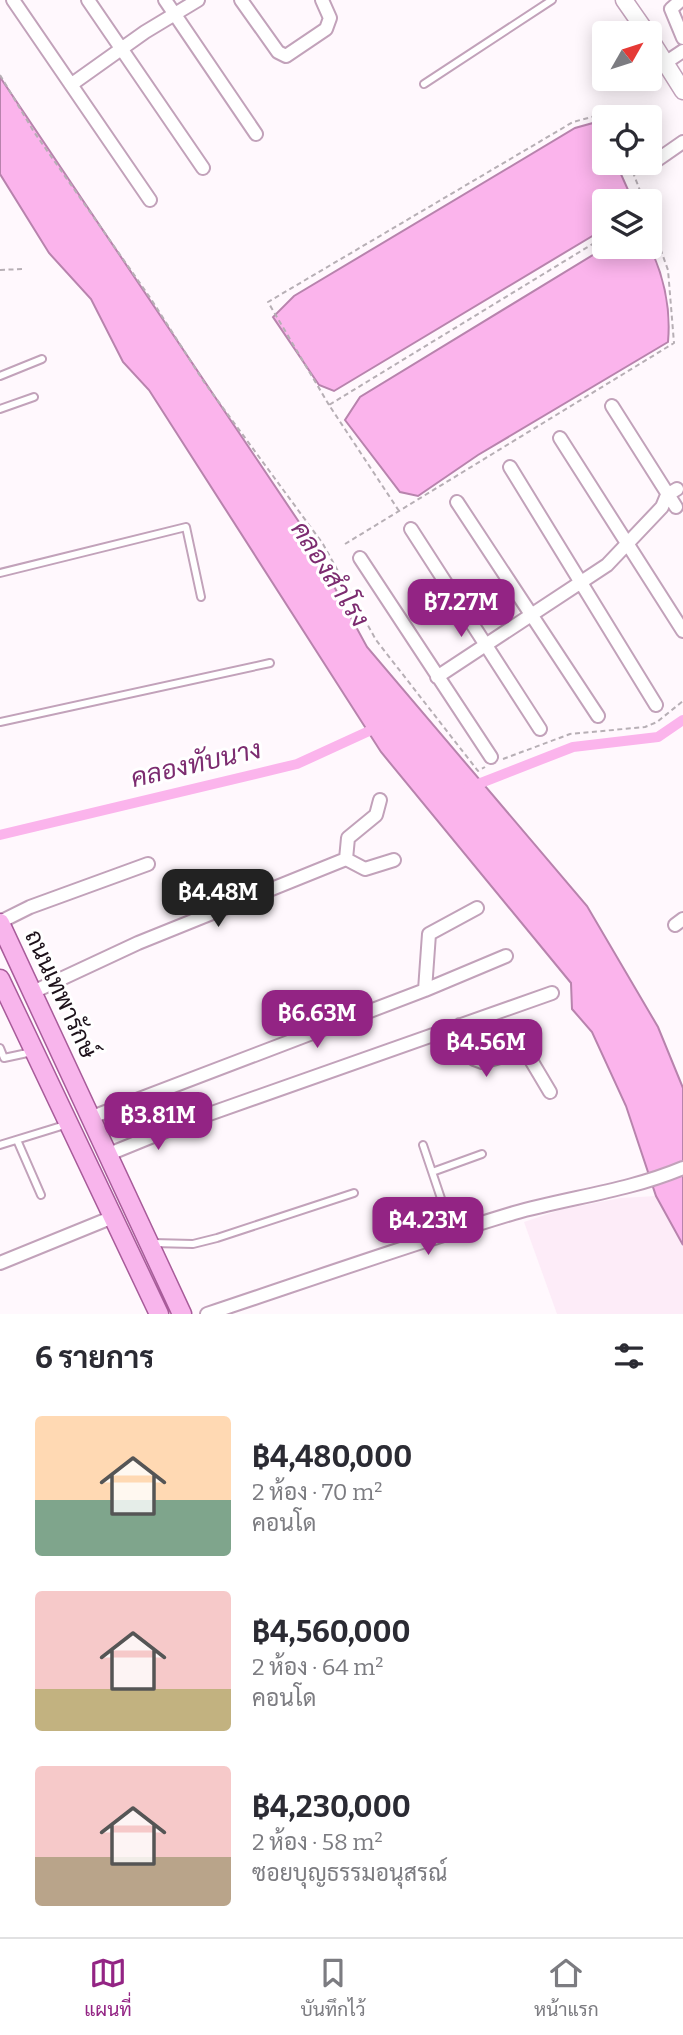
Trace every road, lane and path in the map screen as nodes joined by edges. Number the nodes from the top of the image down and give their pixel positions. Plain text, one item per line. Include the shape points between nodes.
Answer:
1 (13, 0) edge
2 (88, 0) edge
3 (165, 0) edge
4 (198, 0) edge
5 (241, 0) edge
6 (322, 0) edge
7 (552, 0) edge
8 (624, 0) edge
9 (681, 0) edge
10 (175, 14) junction
11 (638, 21) edge
12 (683, 38) edge
13 (122, 49) junction
14 (683, 51) edge
15 (662, 56) edge
16 (666, 62) junction
17 (0, 75) edge
18 (72, 84) junction
19 (424, 84) dead end
20 (683, 91) edge
21 (592, 117) edge
22 (256, 134) dead end
23 (683, 142) edge
24 (662, 157) edge
25 (203, 168) dead end
26 (634, 175) edge
27 (639, 189) edge
28 (150, 200) dead end
29 (592, 244) edge
30 (662, 253) edge
31 (22, 269) dead end
32 (0, 270) edge
33 (169, 328) dead end
34 (42, 359) dead end
35 (0, 376) edge
36 (34, 397) dead end
37 (329, 405) junction
38 (612, 406) dead end
39 (0, 410) edge
40 (560, 438) dead end
41 (510, 467) dead end
42 (673, 500) edge
43 (457, 502) dead end
44 (399, 511) junction
45 (411, 530) dead end
46 (626, 543) junction
47 (345, 544) dead end
48 (360, 558) dead end
49 (0, 573) edge
50 (583, 582) junction
51 (201, 597) dead end
52 (532, 616) junction
53 (683, 631) edge
54 (484, 645) junction
55 (270, 663) dead end
56 (437, 677) junction
57 (656, 705) dead end
58 (598, 716) dead end
59 (0, 722) edge
60 (540, 729) dead end
61 (491, 757) dead end
62 (380, 800) dead end
63 (346, 859) junction
64 (394, 860) dead end
65 (148, 863) dead end
66 (477, 908) dead end
67 (0, 923) edge
68 (506, 956) dead end
69 (0, 981) edge
70 (425, 990) junction
71 (33, 992) junction
72 (552, 993) dead end
73 (460, 1025) junction
74 (0, 1048) edge
75 (34, 1051) junction
76 (2, 1059) edge
77 (550, 1092) dead end
78 (92, 1117) junction
79 (69, 1124) junction
80 (17, 1140) junction
81 (0, 1145) edge
82 (423, 1145) dead end
83 (109, 1154) junction
84 (482, 1154) dead end
85 (683, 1168) edge
86 (435, 1171) junction
87 (354, 1193) dead end
88 (41, 1195) dead end
89 (113, 1217) junction
90 (452, 1231) junction
91 (151, 1243) junction
92 (0, 1263) edge
93 (159, 1314) edge
94 (182, 1314) edge
95 (207, 1314) edge

1 - 18 street
2 - 13 street
3 - 10 street
4 - 10 street
5 - 6 street via 278,52 286,56 326,29 330,18
7 - 19 lane
8 - 11 main road
9 - 12 street via 671,9
10 - 13 street
10 - 22 street
13 - 18 street
13 - 25 street
14 - 16 street
15 - 16 main road
16 - 20 main road
17 - 33 path
18 - 28 street
21 - 37 path via 573,122 268,302
23 - 24 street
26 - 27 path
29 - 37 path
30 - 44 path via 668,270 674,343
31 - 32 path
34 - 35 lane
36 - 39 lane
37 - 44 path
38 - 42 street
40 - 46 street
41 - 50 street
42 - 46 street
43 - 52 street
44 - 47 path
45 - 54 street
46 - 50 street via 607,565
46 - 53 street
48 - 56 street
49 - 51 lane via 186,527
50 - 52 street
50 - 57 street
52 - 54 street
52 - 58 street
54 - 56 street
54 - 60 street
55 - 59 lane
56 - 61 street
62 - 63 street via 376,815 348,838
63 - 64 street via 365,869
63 - 71 street via 138,943
65 - 67 street via 30,907
66 - 70 street via 429,934
67 - 71 main road, ถนนเทพารักษ์
68 - 70 street
69 - 75 main road, ถนนเทพารักษ์
70 - 78 street
71 - 78 main road, ถนนเทพารักษ์
72 - 73 street
73 - 77 street via 474,1059 482,1062 526,1050
73 - 83 street
74 - 76 lane
75 - 76 lane
75 - 79 main road, ถนนเทพารักษ์
78 - 83 main road, ถนนเทพารักษ์
79 - 80 lane
79 - 89 main road, ถนนเทพารักษ์
80 - 81 lane
80 - 88 lane
82 - 86 lane
83 - 91 main road, ถนนเทพารักษ์
84 - 86 lane
85 - 90 street via 645,1184 542,1205
86 - 90 lane
87 - 91 lane via 193,1244
89 - 92 street
89 - 93 main road, ถนนเทพารักษ์
90 - 95 street
91 - 94 main road, ถนนเทพารักษ์

